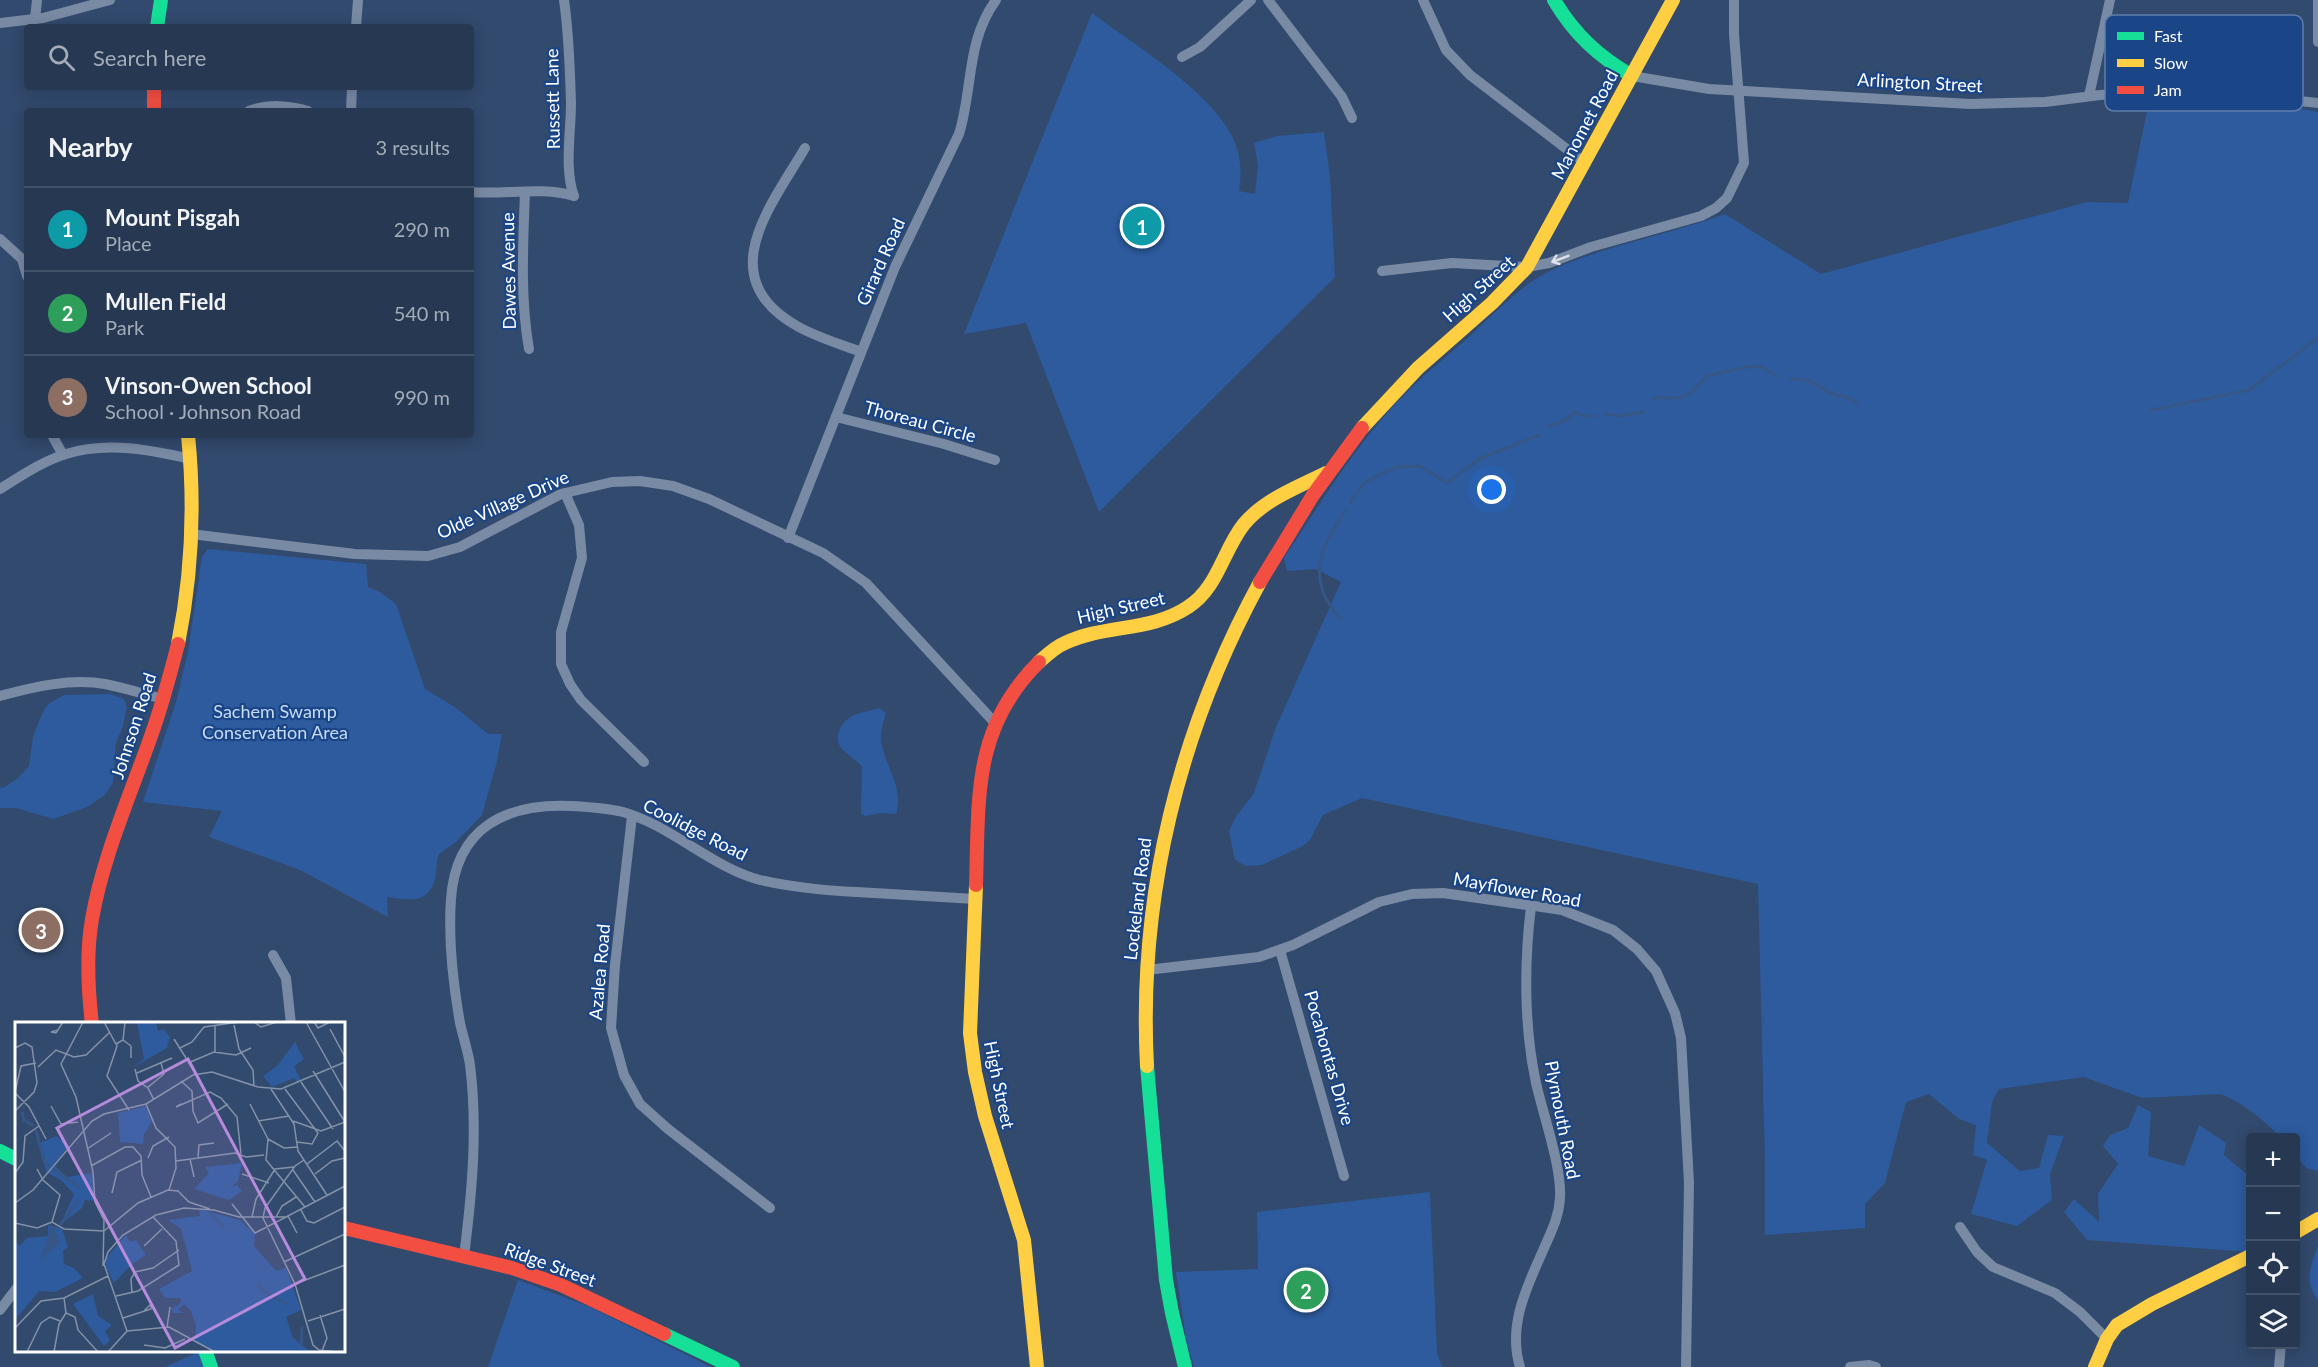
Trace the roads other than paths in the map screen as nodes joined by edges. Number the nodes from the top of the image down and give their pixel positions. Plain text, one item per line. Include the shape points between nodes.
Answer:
1 (37, 0) edge
2 (110, 0) edge
3 (161, 0) edge
4 (358, 0) edge
5 (564, 0) edge
6 (996, 0) edge
7 (1251, 0) edge
8 (1268, 0) edge
9 (1423, 0) edge
10 (1554, 0) edge
11 (1673, 0) edge
12 (1734, 0) edge
13 (2110, 0) edge
14 (2318, 0) edge
15 (2107, 15) edge
16 (35, 19) junction
17 (0, 23) edge
18 (2105, 23) edge
19 (157, 24) edge
20 (356, 24) edge
21 (2318, 42) edge
22 (1182, 57) dead end
23 (1632, 76) junction
24 (154, 90) edge
25 (352, 90) edge
26 (1738, 91) junction
27 (2105, 95) edge
28 (2089, 96) junction
29 (2303, 99) edge
30 (2318, 100) edge
31 (154, 108) edge
32 (255, 108) edge
33 (294, 108) edge
34 (351, 108) edge
35 (1352, 118) dead end
36 (805, 148) dead end
37 (1585, 163) junction
38 (474, 192) edge
39 (525, 192) junction
40 (0, 239) edge
41 (24, 266) edge
42 (1527, 267) junction
43 (1382, 271) dead end
44 (529, 349) dead end
45 (861, 352) junction
46 (836, 417) junction
47 (54, 438) edge
48 (188, 438) edge
49 (63, 455) junction
50 (191, 459) junction
51 (995, 460) dead end
52 (1330, 471) junction
53 (0, 489) edge
54 (565, 493) junction
55 (191, 534) junction
56 (788, 538) junction
57 (0, 696) edge
58 (163, 699) junction
59 (996, 723) junction
60 (644, 762) dead end
61 (632, 816) junction
62 (975, 899) junction
63 (1532, 906) junction
64 (1280, 950) junction
65 (273, 955) dead end
66 (1147, 970) junction
67 (92, 1022) edge
68 (291, 1022) edge
69 (0, 1151) edge
70 (15, 1158) edge
71 (1344, 1176) dead end
72 (770, 1208) dead end
73 (2318, 1219) edge
74 (1960, 1227) dead end
75 (345, 1228) edge
76 (2300, 1229) edge
77 (464, 1256) junction
78 (2246, 1258) edge
79 (15, 1290) edge
80 (0, 1310) edge
81 (2107, 1339) junction
82 (2281, 1349) edge
83 (206, 1352) edge
84 (211, 1367) edge
85 (733, 1367) edge
86 (1037, 1367) edge
87 (1185, 1367) edge
88 (1520, 1367) edge
89 (1686, 1367) edge
90 (1850, 1367) edge
91 (1876, 1367) edge
92 (2095, 1367) edge
93 (2279, 1367) edge

1 - 16 street
2 - 16 street
3 - 19 street
4 - 20 street
5 - 39 street, Russett Lane via 571,103 569,180 574,196
6 - 45 street, Girard Road via 976,39 959,134 895,267
7 - 22 street via 1200,47
8 - 35 street via 1342,97
9 - 37 street via 1446,50 1470,75
10 - 23 street, Arlington Street via 1585,45
11 - 23 street, Manomet Road
12 - 26 street, High Street
13 - 15 street
14 - 21 street
16 - 17 street
18 - 28 street
23 - 26 street, Arlington Street
23 - 37 street, Manomet Road
24 - 31 street
25 - 34 street
26 - 28 street, Arlington Street via 1977,104
26 -> 42 street, High Street via 1744,163 1727,198 1716,208 1701,216
27 - 28 street, Arlington Street
29 - 30 street, Arlington Street
32 - 33 street
36 - 45 street via 757,233 753,261 758,286 771,305 799,328
37 - 42 street, Manomet Road
38 - 39 street
39 - 44 street, Dawes Avenue via 522,288
40 - 41 street via 22,259
42 - 43 street via 1452,263
42 - 52 street, High Street via 1426,359
45 - 46 street, Girard Road
46 - 51 street, Thoreau Circle
46 - 56 street, Girard Road
47 - 49 street
48 - 50 street, Johnson Road
49 - 50 street via 129,448
49 - 53 street
50 - 55 street, Johnson Road
52 - 59 street, High Street via 1276,498 1252,515 1237,532 1202,596 1179,613 1147,624 1074,638 1047,653
52 - 66 street, Lockeland Road via 1258,580 1213,678 1188,746 1166,820
54 - 55 street, Olde Village Drive via 460,547 428,556 354,554
54 - 56 street, Olde Village Drive via 612,482 673,486
54 - 60 street via 579,525 582,558 561,632 561,664 581,700
55 - 58 street, Johnson Road via 185,610
56 - 59 street, Olde Village Drive via 823,554 866,583
57 - 58 street via 80,682
58 - 67 street, Johnson Road via 102,877 92,922
59 - 62 street, High Street via 983,761
61 - 62 street, Coolidge Road via 758,879 823,890
61 - 72 street, Azalea Road via 611,1028 624,1075 640,1104
61 - 77 street, Coolidge Road via 591,807 523,808 501,816 472,839 455,873 451,948 470,1062 474,1137
62 - 86 street, High Street via 970,1033 975,1072 1024,1239
63 - 64 street, Mayflower Road via 1443,893 1397,896
63 - 88 street, Plymouth Road via 1527,939 1527,1006 1535,1079 1560,1195 1555,1223 1525,1290 1516,1324
63 - 89 street, Mayflower Road via 1562,910 1613,930 1656,971 1676,1013 1681,1038 1689,1183
64 - 66 street, Mayflower Road via 1259,957
64 - 71 street, Pocahontas Drive
65 - 68 street via 286,978
66 - 87 street, Lockeland Road via 1148,1087 1168,1296
69 - 70 street
73 - 76 street
74 - 81 street via 1993,1267 2055,1293
75 - 77 street, Ridge Street
77 - 85 street, Ridge Street via 561,1285
78 - 81 street via 2152,1304 2117,1326
79 - 80 street
81 - 92 street
82 - 93 street
83 - 84 street
90 - 91 street

